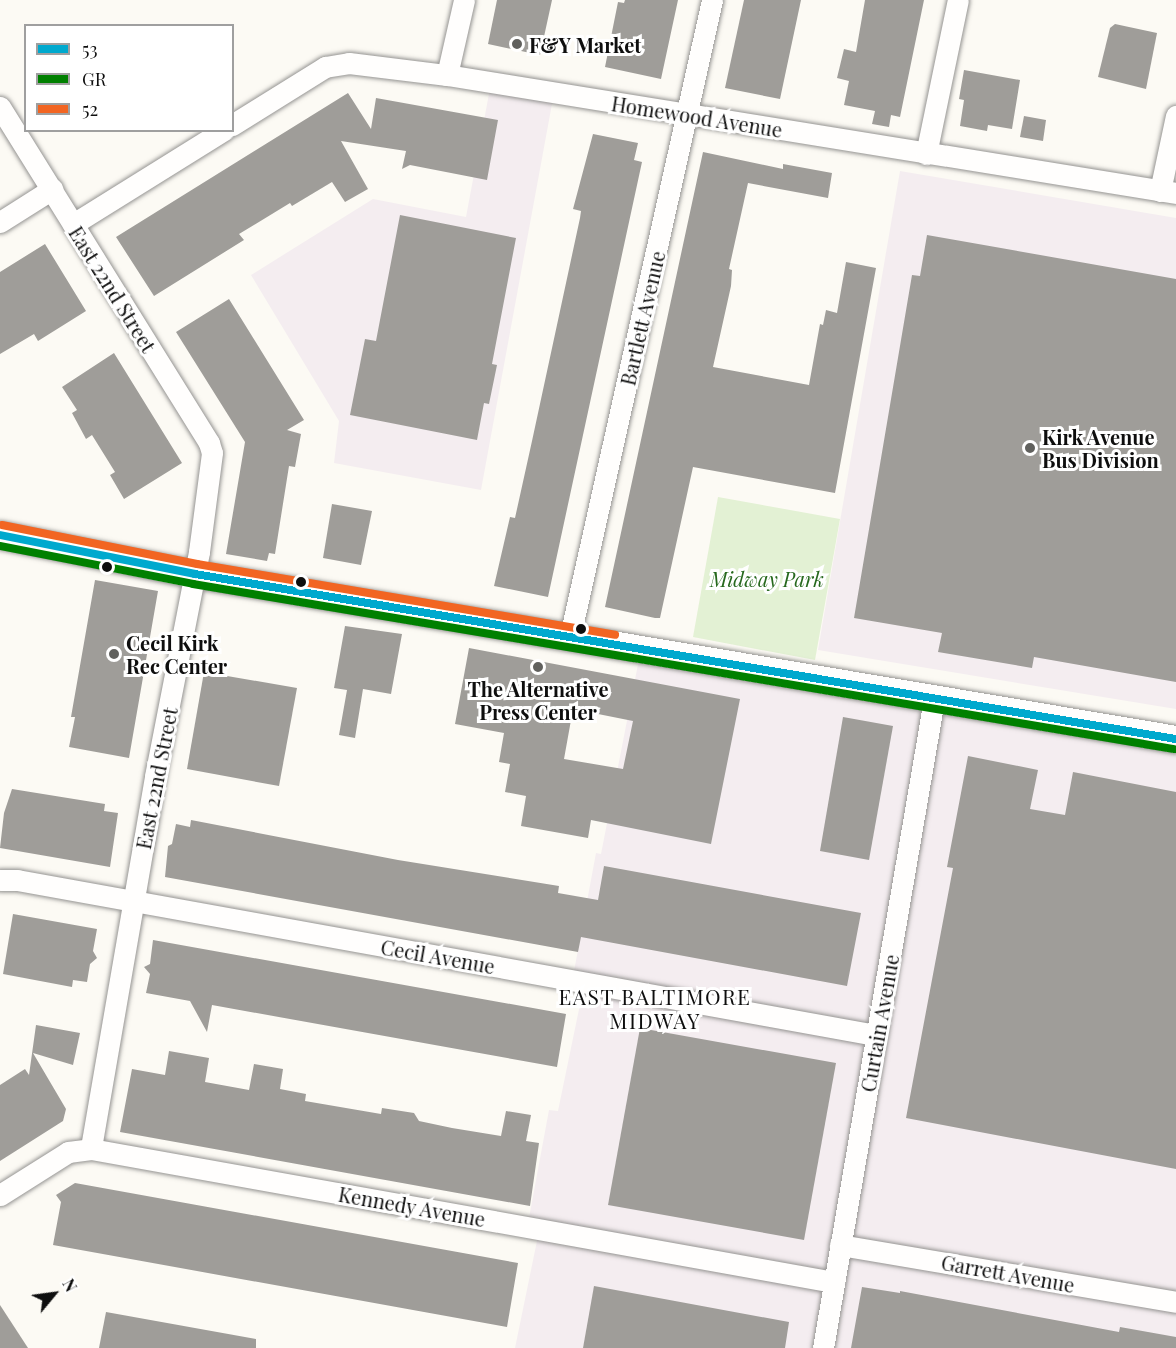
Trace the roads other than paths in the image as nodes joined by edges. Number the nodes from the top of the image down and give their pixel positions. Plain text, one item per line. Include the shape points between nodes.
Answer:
1 (464, 0) edge
2 (712, 0) edge
3 (958, 0) edge
4 (447, 75) junction
5 (0, 107) edge
6 (687, 114) junction
7 (1176, 116) edge
8 (234, 124) edge
9 (221, 132) edge
10 (926, 154) junction
11 (52, 189) junction
12 (1168, 192) edge
13 (0, 222) edge
14 (73, 224) junction
15 (0, 536) edge
16 (195, 574) junction
17 (570, 636) junction
18 (934, 699) junction
19 (1176, 739) edge
20 (0, 880) edge
21 (133, 901) junction
22 (876, 1035) junction
23 (91, 1149) junction
24 (0, 1195) edge
25 (840, 1245) junction
26 (834, 1282) junction
27 (1176, 1302) edge
28 (823, 1348) edge

1 - 4 street
2 - 6 street, Bartlett Avenue
3 - 10 street
4 - 6 street, Homewood Avenue
4 - 8 street, Homewood Avenue via 349,63 326,68
5 - 11 street, East 22nd Street
6 - 10 street, Homewood Avenue
6 - 17 street, Bartlett Avenue
7 - 12 street
9 - 14 street
10 - 12 street, Homewood Avenue
11 - 13 street
11 - 14 street, East 22nd Street
14 - 16 street, East 22nd Street via 209,443 212,466
15 - 16 street
16 - 17 street
16 - 21 street, East 22nd Street
17 - 18 street
18 - 19 street
18 - 22 street, Curtain Avenue
20 - 21 street, Cecil Avenue
21 - 22 street, Cecil Avenue
21 - 23 street, East 22nd Street
22 - 25 street, Curtain Avenue
23 - 24 street, Kennedy Avenue via 68,1152
23 - 26 street, Kennedy Avenue
25 - 26 street, Curtain Avenue
25 - 27 street, Garrett Avenue
26 - 28 street, Curtain Avenue

